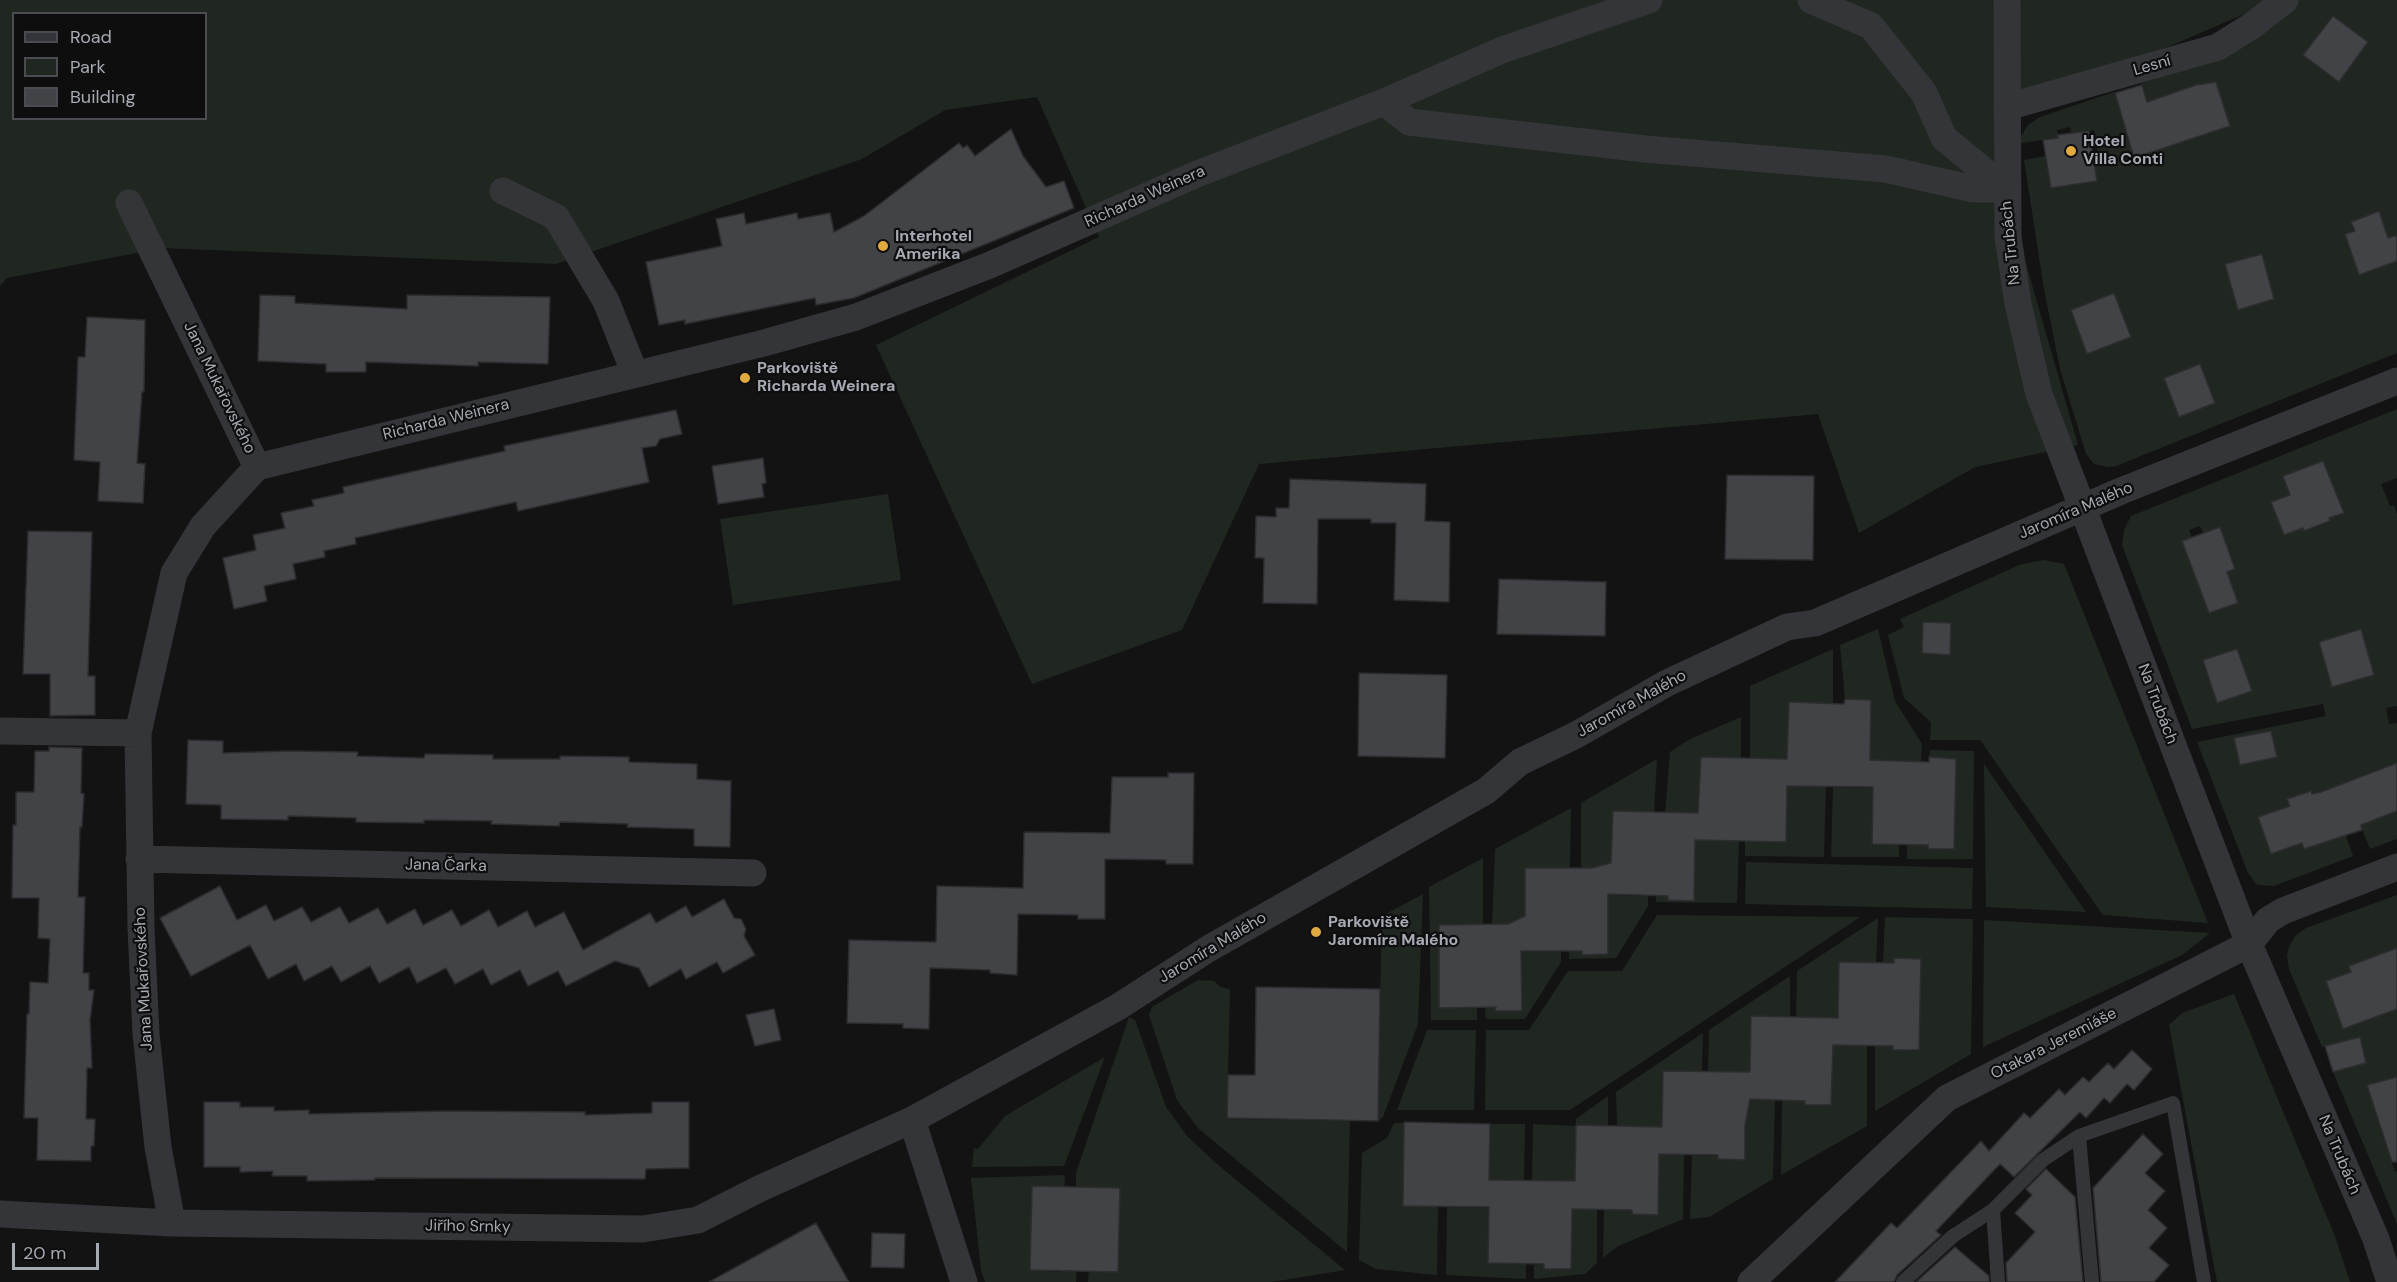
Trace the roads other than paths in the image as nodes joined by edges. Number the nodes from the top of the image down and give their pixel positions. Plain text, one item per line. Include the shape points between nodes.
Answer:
1 (1649, 0) edge
2 (1811, 0) edge
3 (2007, 0) edge
4 (2284, 0) edge
5 (1384, 102) junction
6 (2007, 107) junction
7 (2007, 189) junction
8 (503, 191) dead end
9 (129, 203) dead end
10 (635, 374) junction
11 (2397, 381) edge
12 (257, 467) junction
13 (2083, 509) junction
14 (0, 731) edge
15 (138, 733) junction
16 (139, 859) junction
17 (2397, 867) edge
18 (753, 873) dead end
19 (2249, 944) junction
20 (912, 1120) junction
21 (2079, 1136) junction
22 (1993, 1210) junction
23 (0, 1214) edge
24 (172, 1223) junction
25 (964, 1282) edge
26 (1751, 1282) edge
27 (1903, 1282) edge
28 (1998, 1282) edge
29 (2092, 1282) edge
30 (2204, 1282) edge
31 (2390, 1282) edge

1 - 5 street, Richarda Weinera via 1502,50
2 - 7 street via 1871,26 1924,93 1944,138
3 - 6 street, Na Trubách
4 - 6 street, Lesní via 2218,47
5 - 7 street via 1409,122 1645,149 1886,169 1973,189
5 - 10 street, Richarda Weinera via 1197,174 882,309
6 - 7 street, Na Trubách
7 - 13 street, Na Trubách via 2007,237 2020,315 2039,394
8 - 10 street via 556,217 606,301
9 - 12 street, Jana Mukařovského
10 - 12 street, Richarda Weinera
11 - 13 street, Jaromíra Malého
12 - 15 street, Jana Mukařovského via 203,526 174,573
13 - 19 street, Na Trubách
13 - 20 street, Jaromíra Malého via 1815,623 1787,627 1677,678 1520,762 1486,791 1280,907 1118,1008
14 - 15 street
15 - 16 street, Jana Mukařovského
16 - 18 street, Jana Čarka
16 - 24 street, Jana Mukařovského via 146,1034 158,1147
17 - 19 street, Otakara Jeremiáše via 2283,911 2268,920
19 - 26 street, Otakara Jeremiáše via 1947,1098
19 - 31 street, Na Trubách via 2376,1239
20 - 24 street, Jiřího Srnky via 698,1220 643,1229
20 - 25 street
21 - 22 lane via 2043,1160
21 - 29 lane
21 - 30 lane via 2173,1102
22 - 27 lane via 1953,1236
22 - 28 lane
23 - 24 street, Jiřího Srnky

